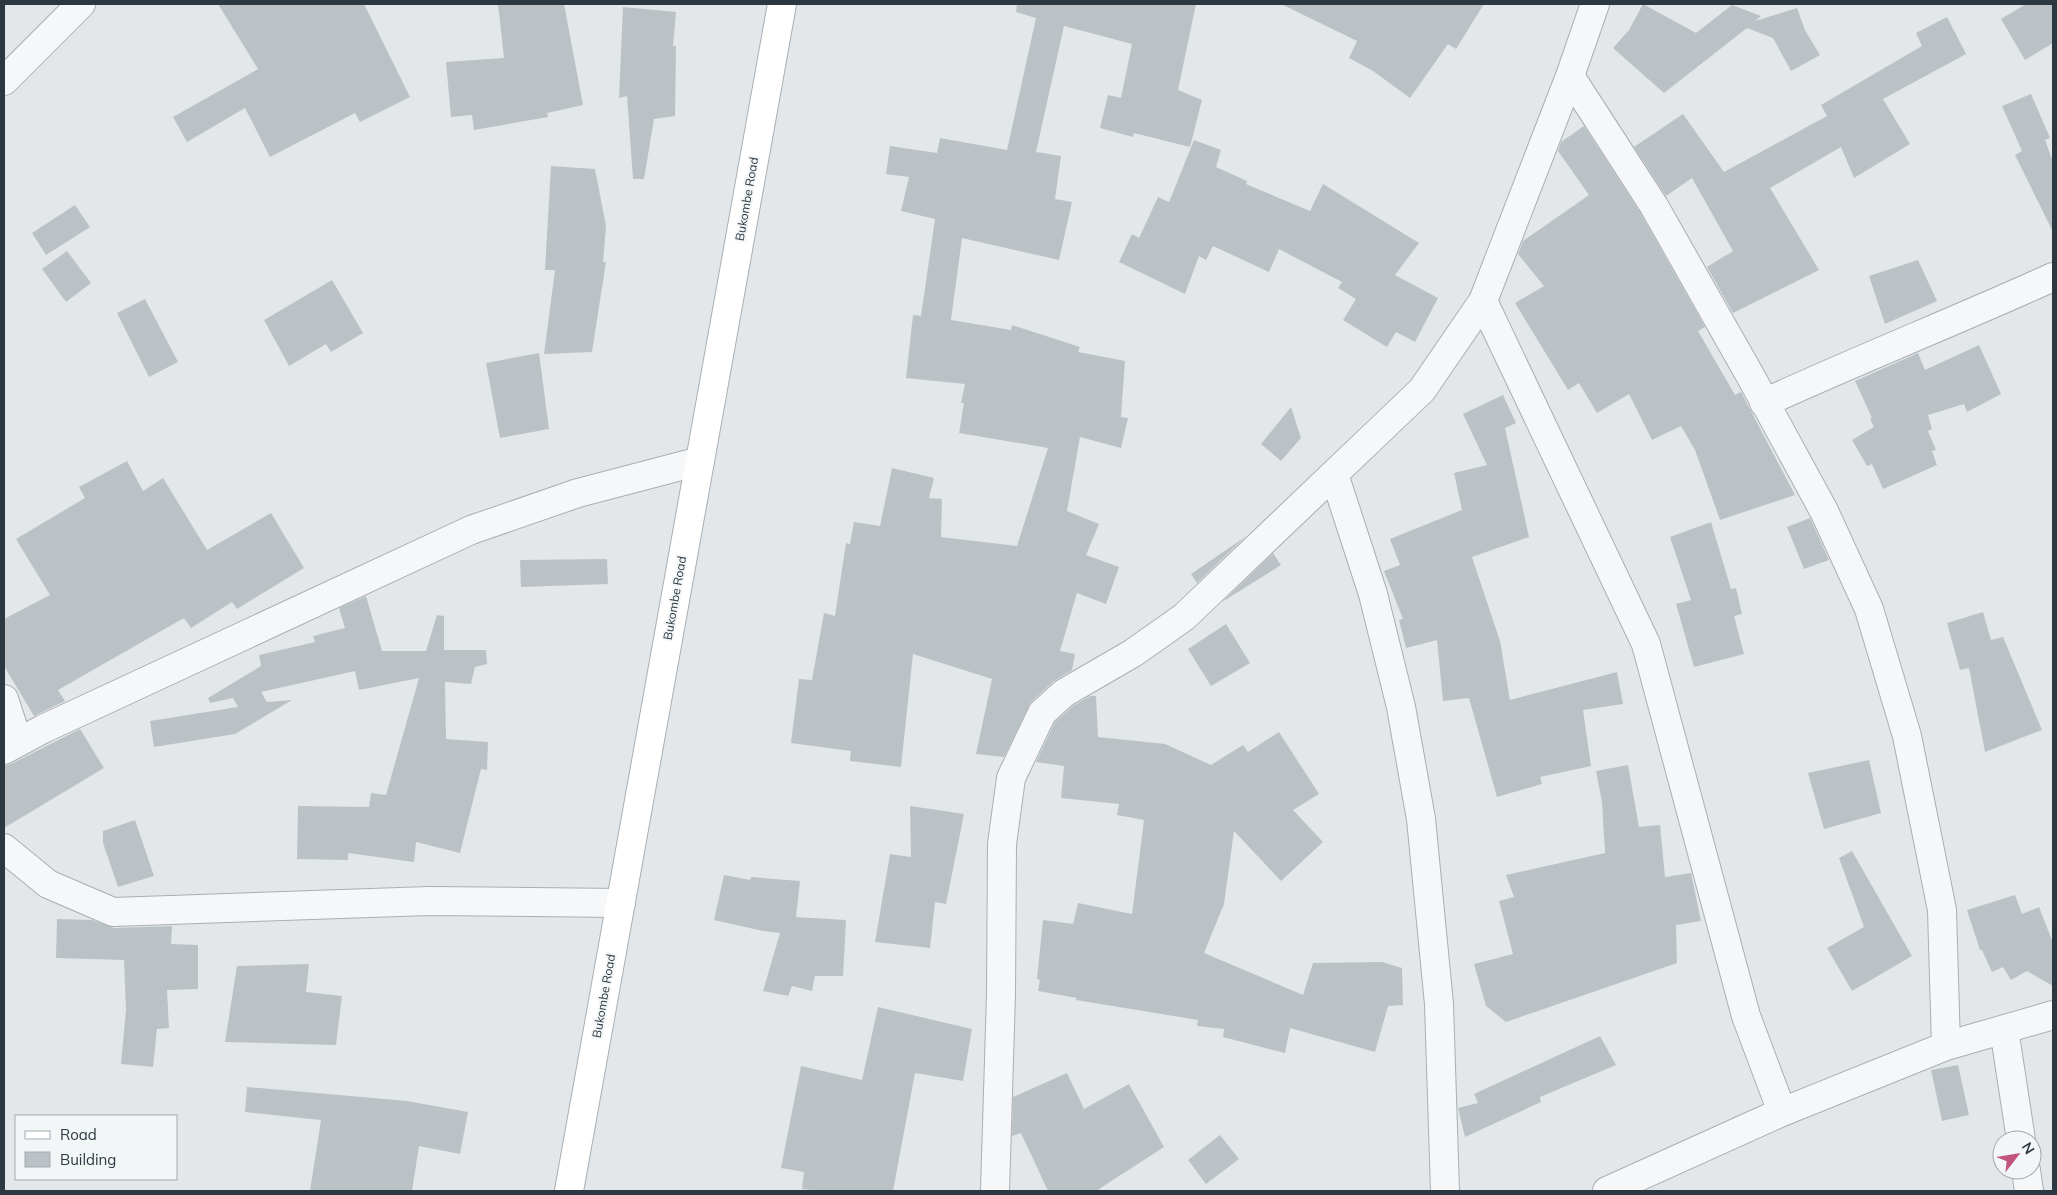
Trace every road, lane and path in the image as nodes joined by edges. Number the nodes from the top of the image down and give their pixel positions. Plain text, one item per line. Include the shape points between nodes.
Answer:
1 (81, 4) edge
2 (782, 4) edge
3 (1595, 4) edge
4 (1570, 76) junction
5 (4, 81) edge
6 (2053, 277) edge
7 (1483, 302) junction
8 (1764, 403) junction
9 (700, 462) junction
10 (1334, 474) junction
11 (4, 699) edge
12 (11, 746) edge
13 (4, 848) edge
14 (621, 903) junction
15 (2053, 1015) edge
16 (2004, 1029) junction
17 (1946, 1046) junction
18 (1782, 1112) junction
19 (2019, 1130) edge
20 (569, 1191) edge
21 (995, 1191) edge
22 (1444, 1191) edge
23 (1607, 1191) edge

1 - 5 street
2 - 9 main road, Bukombe Road
3 - 4 street
4 - 7 street
4 - 8 street via 1654,206
6 - 8 street
7 - 10 street via 1422,390
7 - 18 street via 1646,644 1746,1016
8 - 17 street via 1824,510 1869,609 1907,736 1942,910
9 - 12 street via 578,493 471,530
9 - 14 main road, Bukombe Road
10 - 21 street via 1184,617 1133,653 1064,693 1042,713 1011,778 1002,844
10 - 22 street via 1373,594 1401,708 1421,819 1440,1004
11 - 12 street
13 - 14 street via 48,884 113,912 429,901
14 - 20 main road, Bukombe Road
15 - 16 street
16 - 17 street
16 - 19 street
17 - 18 street
18 - 23 street

